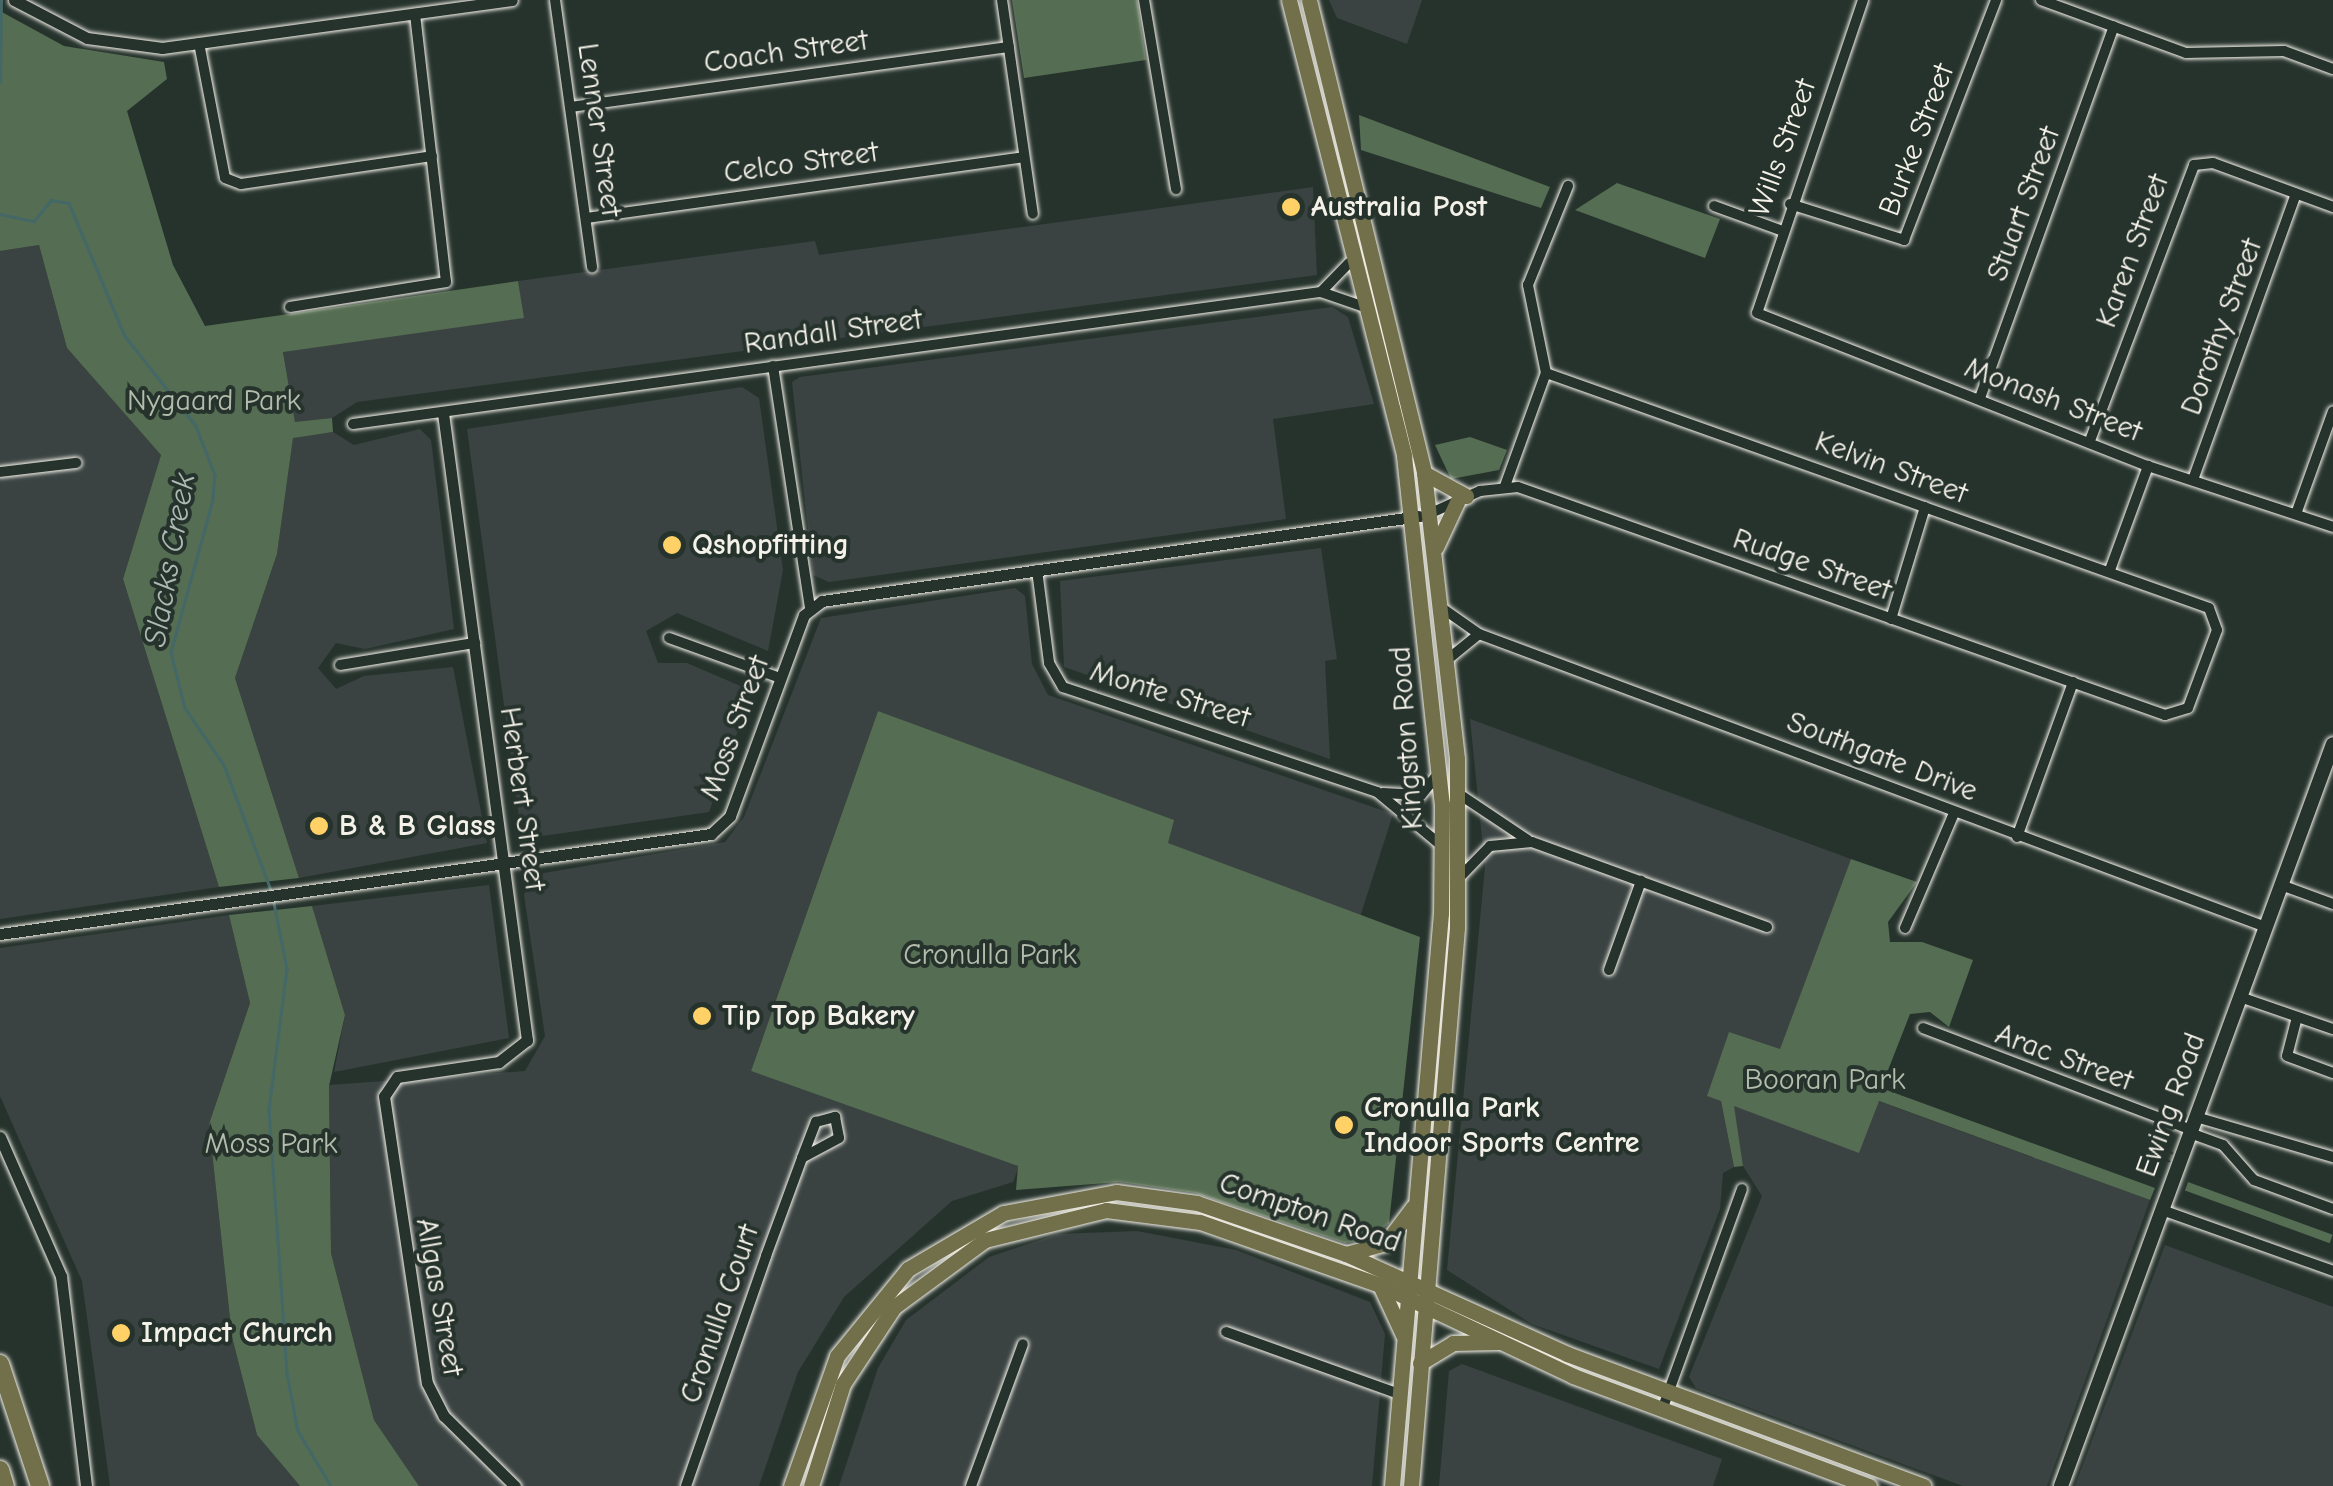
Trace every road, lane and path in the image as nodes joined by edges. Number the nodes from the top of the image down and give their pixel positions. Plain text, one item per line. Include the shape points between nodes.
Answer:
1 (14, 0) edge
2 (512, 0) edge
3 (555, 0) edge
4 (1002, 0) edge
5 (1144, 0) edge
6 (1288, 0) edge
7 (1309, 0) edge
8 (1863, 0) edge
9 (1996, 0) edge
10 (2046, 1) edge
11 (415, 14) junction
12 (2114, 26) junction
13 (199, 43) junction
14 (1008, 47) junction
15 (2333, 68) edge
16 (570, 107) junction
17 (432, 156) junction
18 (1024, 157) junction
19 (1568, 186) dead end
20 (1176, 188) dead end
21 (2296, 194) junction
22 (1790, 204) junction
23 (1714, 206) dead end
24 (2333, 207) edge
25 (1033, 214) dead end
26 (586, 218) junction
27 (1780, 230) junction
28 (1349, 263) junction
29 (592, 267) dead end
30 (1321, 292) junction
31 (1362, 306) junction
32 (290, 307) dead end
33 (1757, 313) joint
34 (773, 366) junction
35 (1546, 373) junction
36 (1980, 398) junction
37 (2333, 412) edge
38 (443, 413) junction
39 (353, 424) dead end
40 (2091, 438) junction
41 (76, 463) dead end
42 (2148, 466) junction
43 (0, 472) edge
44 (1424, 473) junction
45 (2194, 477) junction
46 (1505, 486) junction
47 (1462, 498) junction
48 (1925, 507) junction
49 (2296, 514) junction
50 (1423, 515) junction
51 (2333, 527) edge
52 (1436, 547) junction
53 (1037, 570) junction
54 (2110, 570) junction
55 (810, 607) junction
56 (1442, 608) junction
57 (1891, 618) junction
58 (1479, 634) junction
59 (669, 638) dead end
60 (474, 643) junction
61 (1447, 660) junction
62 (340, 666) dead end
63 (780, 678) junction
64 (2073, 682) junction
65 (2179, 716) joint
66 (2333, 744) edge
67 (1440, 773) junction
68 (1377, 792) junction
69 (1459, 794) junction
70 (1954, 813) junction
71 (2017, 837) junction
72 (1532, 842) junction
73 (1443, 846) junction
74 (506, 863) junction
75 (1460, 877) junction
76 (1642, 881) junction
77 (2281, 885) junction
78 (2333, 904) edge
79 (1767, 927) dead end
80 (2266, 927) junction
81 (1904, 928) dead end
82 (0, 934) edge
83 (1610, 970) dead end
84 (2240, 997) junction
85 (2297, 1017) junction
86 (1923, 1028) dead end
87 (2333, 1029) edge
88 (2333, 1073) edge
89 (386, 1084) joint
90 (2193, 1127) junction
91 (0, 1137) edge
92 (802, 1158) junction
93 (2333, 1158) edge
94 (1742, 1189) dead end
95 (1414, 1207) junction
96 (2333, 1208) edge
97 (2162, 1210) junction
98 (1346, 1254) junction
99 (2333, 1271) edge
100 (1408, 1277) junction
101 (1426, 1284) junction
102 (1380, 1285) junction
103 (1406, 1296) junction
104 (1424, 1304) junction
105 (1226, 1332) dead end
106 (1403, 1335) junction
107 (1499, 1342) junction
108 (1023, 1344) dead end
109 (1420, 1363) junction
110 (0, 1364) edge
111 (1668, 1392) junction
112 (1398, 1394) junction
113 (1662, 1410) junction
114 (0, 1470) edge
115 (5, 1486) edge
116 (40, 1486) edge
117 (86, 1486) edge
118 (515, 1486) edge
119 (686, 1486) edge
120 (790, 1486) edge
121 (811, 1486) edge
122 (971, 1486) edge
123 (1392, 1486) edge
124 (1411, 1486) edge
125 (1868, 1486) edge
126 (1923, 1486) edge
127 (2061, 1486) edge

1 - 13 street via 61,28 122,46
2 - 11 street
3 - 16 street, Lenner Street
4 - 14 street
5 - 20 street
6 - 28 main road, Kingston Road
7 - 44 main road, Kingston Road
8 - 22 street, Wills Street
9 - 22 street, Burke Street via 1904,240
10 - 12 street
11 - 13 street
11 - 17 street
12 - 15 street via 2186,53 2284,51
12 - 36 street, Stuart Street
13 - 17 street via 225,178 241,184
14 - 16 street, Coach Street
14 - 18 street
16 - 26 street, Lenner Street
17 - 32 street via 446,282
18 - 25 street
18 - 26 street, Celco Street
19 - 35 street via 1528,286
21 - 24 street, Karen Street
21 - 40 street, Karen Street via 2213,163 2194,166
21 - 45 street, Dorothy Street
22 - 27 street, Wills Street
23 - 27 street
26 - 29 street, Lenner Street
27 - 33 street, Wills Street
28 - 30 street
28 - 31 main road, Kingston Road
30 - 31 street, Randall Street
30 - 34 street, Randall Street
31 - 50 main road, Kingston Road
33 - 36 street, Monash Street
34 - 38 street, Randall Street
34 - 55 street
35 - 46 street
35 - 48 street, Kelvin Street
36 - 40 street, Monash Street
37 - 49 street
38 - 39 street, Randall Street
38 - 60 street, Herbert Street
40 - 42 street, Monash Street
41 - 43 street
42 - 45 street, Monash Street
42 - 54 street
44 - 47 main road
44 - 50 main road, Kingston Road
45 - 49 street, Monash Street
46 - 47 street
46 - 57 street, Rudge Street
47 - 50 street
47 - 52 main road
48 - 54 street, Kelvin Street
48 - 57 street
49 - 51 street, Monash Street
50 - 52 main road, Kingston Road
50 - 53 street
50 - 67 main road, Kingston Road
52 - 56 main road, Kingston Road
53 - 55 street
53 - 68 street, Monte Street via 1049,663 1064,688
54 - 65 street, Kelvin Street via 2217,616 2198,686
55 - 63 street, Moss Street
56 - 58 street, Southgate Drive
56 - 61 main road, Kingston Road
57 - 64 street, Rudge Street
58 - 61 street
58 - 70 street, Southgate Drive
59 - 63 street
60 - 62 street
60 - 74 street, Herbert Street
61 - 69 main road, Kingston Road
63 - 74 street, Moss Street via 716,832
64 - 65 street, Rudge Street
64 - 71 street
66 - 77 main road, Ewing Road
67 - 68 street, Monte Street via 1421,796
67 - 73 main road, Kingston Road
68 - 73 street, Monte Street
69 - 72 street
69 - 75 main road, Kingston Road
70 - 71 street, Southgate Drive
70 - 81 street
71 - 80 street, Southgate Drive
72 - 75 street via 1490,846
72 - 76 street
73 - 95 main road, Kingston Road
74 - 82 street, Moss Street
74 - 89 street, Herbert Street via 527,1040 499,1062
75 - 101 main road, Kingston Road
76 - 79 street
76 - 83 street
77 - 78 street
77 - 80 main road, Ewing Road
80 - 84 main road, Ewing Road
84 - 85 street
84 - 90 main road, Ewing Road
85 - 87 street
85 - 88 street via 2288,1056
86 - 90 street, Arac Street
89 - 118 street, Allgas Street via 426,1384 444,1416
90 - 93 street
90 - 96 street via 2222,1145 2254,1180
90 - 97 main road, Ewing Road
91 - 117 street via 61,1276
92 - 92 street, Cronulla Court via 818,1118 835,1117 839,1138
92 - 119 street, Cronulla Court
94 - 111 street
95 - 98 main road via 1386,1243
95 - 100 main road, Kingston Road
97 - 99 street
97 - 127 main road, Ewing Road
98 - 100 main road, Compton Road
98 - 120 main road, Compton Road via 1149,1194 1068,1196 982,1222 908,1270 860,1320 819,1395
100 - 101 main road, Compton Road
100 - 103 main road, Kingston Road
101 - 104 main road, Kingston Road
101 - 111 main road, Compton Road via 1548,1347
102 - 103 main road, Compton Road
102 - 106 main road
102 - 121 main road, Compton Road via 1164,1213 1106,1210 1027,1223 964,1250 879,1325 835,1402
103 - 104 main road, Compton Road
103 - 106 main road, Kingston Road
104 - 107 main road, Compton Road
104 - 109 main road, Kingston Road
105 - 112 street
106 - 112 main road, Kingston Road
107 - 109 main road via 1453,1343
107 - 113 main road, Compton Road
108 - 122 street
109 - 124 main road, Kingston Road
110 - 116 highway
111 - 113 street
111 - 126 main road, Compton Road
112 - 123 main road, Kingston Road
113 - 125 main road, Compton Road
114 - 115 highway

